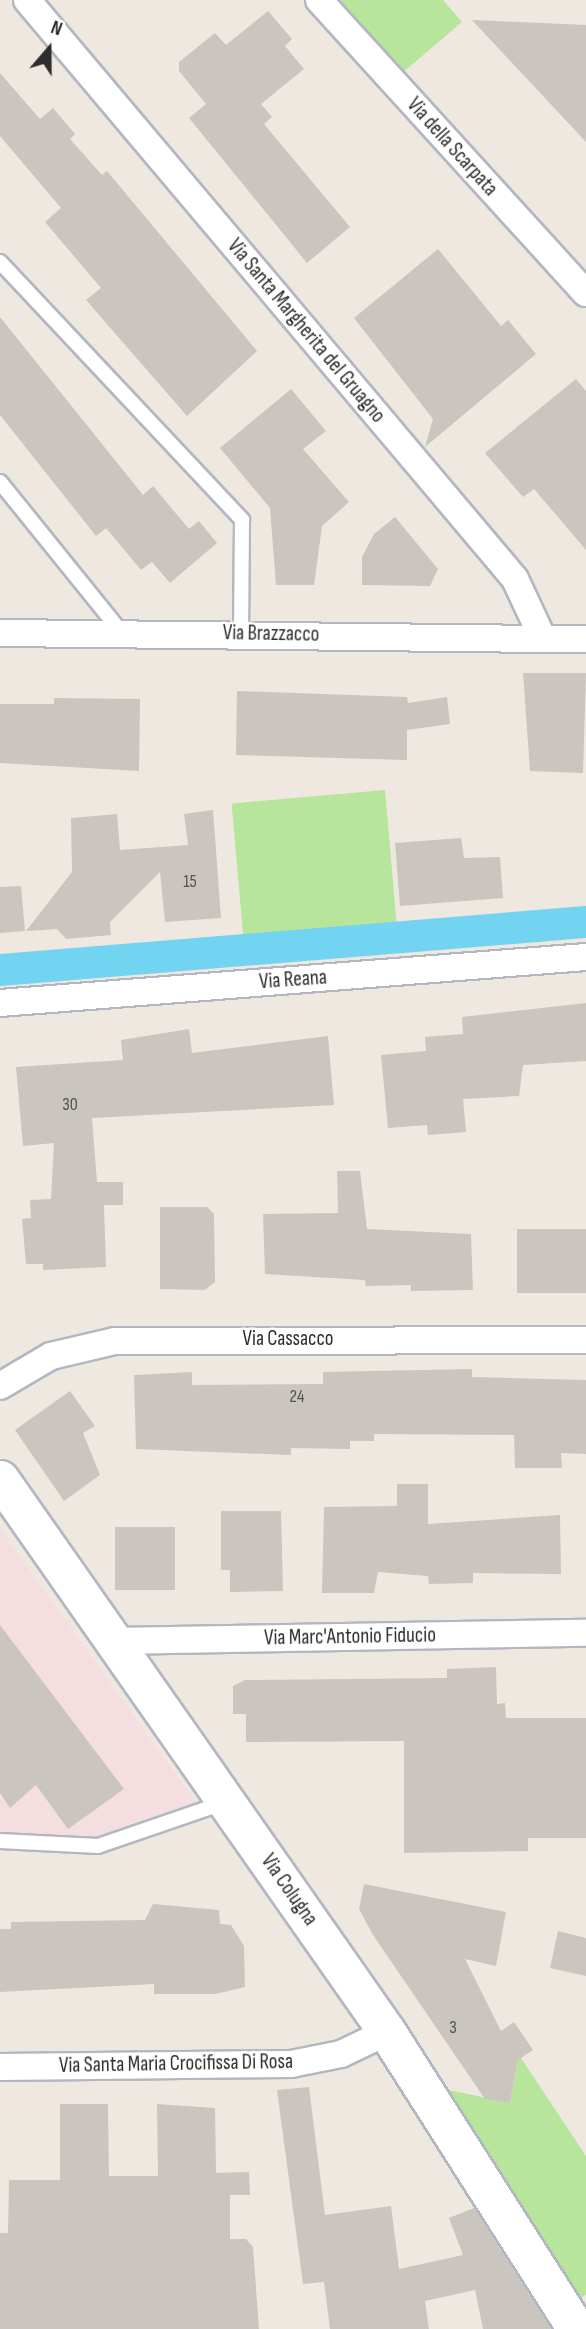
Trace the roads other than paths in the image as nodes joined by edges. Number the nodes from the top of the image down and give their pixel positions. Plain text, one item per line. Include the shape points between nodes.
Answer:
1 (27, 0) edge
2 (319, 0) edge
3 (0, 262) edge
4 (586, 293) edge
5 (0, 482) edge
6 (0, 632) edge
7 (122, 634) junction
8 (241, 634) junction
9 (543, 639) junction
10 (586, 639) edge
11 (586, 957) edge
12 (0, 1003) edge
13 (586, 1340) edge
14 (0, 1386) edge
15 (0, 1479) edge
16 (586, 1633) edge
17 (113, 1641) junction
18 (228, 1801) junction
19 (0, 1841) edge
20 (387, 2032) junction
21 (0, 2067) edge
22 (572, 2318) edge

1 - 9 street, Via Santa Margherita del Gruagno via 515,579
2 - 4 street, Via della Scarpata
3 - 8 lane via 242,520
5 - 7 lane
6 - 7 street, Via Brazzacco
7 - 8 street, Via Brazzacco
8 - 9 street, Via Brazzacco
9 - 10 street
11 - 12 street, Via Reana
13 - 14 street, Via Cassacco via 115,1341 51,1356
15 - 17 street, Via Colugna
16 - 17 street, Via Marc'Antonio Fiducio
17 - 18 street, Via Colugna
18 - 19 lane via 98,1846
18 - 20 street, Via Colugna
20 - 21 street, Via Santa Maria Crocifissa Di Rosa via 341,2054 290,2064
20 - 22 street, Via Colugna

